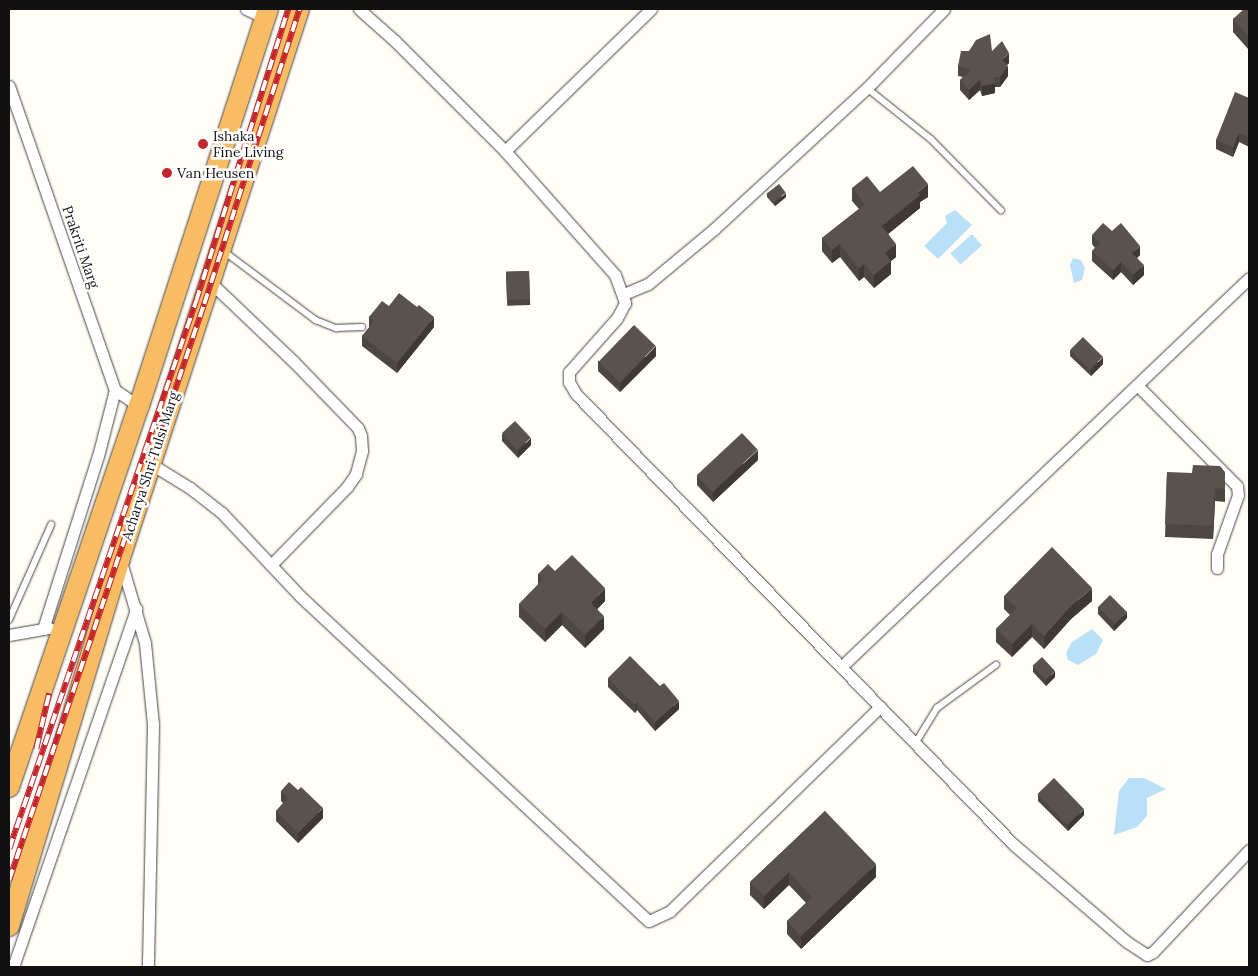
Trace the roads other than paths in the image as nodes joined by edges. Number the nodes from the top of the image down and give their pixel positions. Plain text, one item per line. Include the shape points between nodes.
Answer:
1 (246, 9) edge
2 (299, 9) edge
3 (359, 9) edge
4 (651, 9) edge
5 (944, 9) edge
6 (267, 13) edge
7 (9, 86) edge
8 (867, 88) junction
9 (505, 151) junction
10 (1000, 210) dead end
11 (221, 249) junction
12 (1249, 278) edge
13 (210, 282) junction
14 (624, 294) junction
15 (362, 327) dead end
16 (1137, 385) junction
17 (115, 390) junction
18 (139, 406) junction
19 (169, 411) junction
20 (151, 464) junction
21 (51, 525) dead end
22 (120, 558) junction
23 (270, 565) junction
24 (1217, 568) dead end
25 (136, 609) junction
26 (9, 620) edge
27 (64, 627) junction
28 (43, 629) junction
29 (9, 636) edge
30 (996, 665) dead end
31 (842, 666) junction
32 (880, 707) junction
33 (914, 744) junction
34 (9, 787) edge
35 (1249, 850) edge
36 (9, 926) edge
37 (14, 967) edge
38 (148, 967) edge

1 - 6 street
2 - 11 highway, Acharya Shri Tulsi Marg
3 - 9 street via 395,40
4 - 9 street
5 - 8 street
6 - 18 highway, Acharya Shri Tulsi Marg
7 - 17 street, Prakriti Marg
8 - 10 lane via 931,138
8 - 14 street via 674,264 648,284
9 - 14 street via 611,270
11 - 13 highway, Acharya Shri Tulsi Marg
11 - 15 lane via 316,320 336,328
12 - 16 street
13 - 19 highway, Acharya Shri Tulsi Marg
13 - 23 street via 300,367 362,436 356,474 348,487
14 - 31 street via 625,303 617,318 569,372 571,386
16 - 24 street via 1237,486 1238,495 1217,554
16 - 31 street
17 - 18 street
17 - 28 street via 98,456
18 - 19 highway
18 - 27 highway, Acharya Shri Tulsi Marg
19 - 20 highway, Acharya Shri Tulsi Marg
20 - 22 highway, Acharya Shri Tulsi Marg
20 - 23 street via 210,503
21 - 26 lane
22 - 25 street
22 - 36 highway, Acharya Shri Tulsi Marg
23 - 32 street via 649,921 670,911
25 - 37 street
25 - 38 street via 145,643 153,724
27 - 28 street
27 - 34 highway, Acharya Shri Tulsi Marg
28 - 29 street
30 - 33 lane via 937,708
31 - 32 street
32 - 33 street
33 - 35 street via 1013,844 1143,954 1154,952

